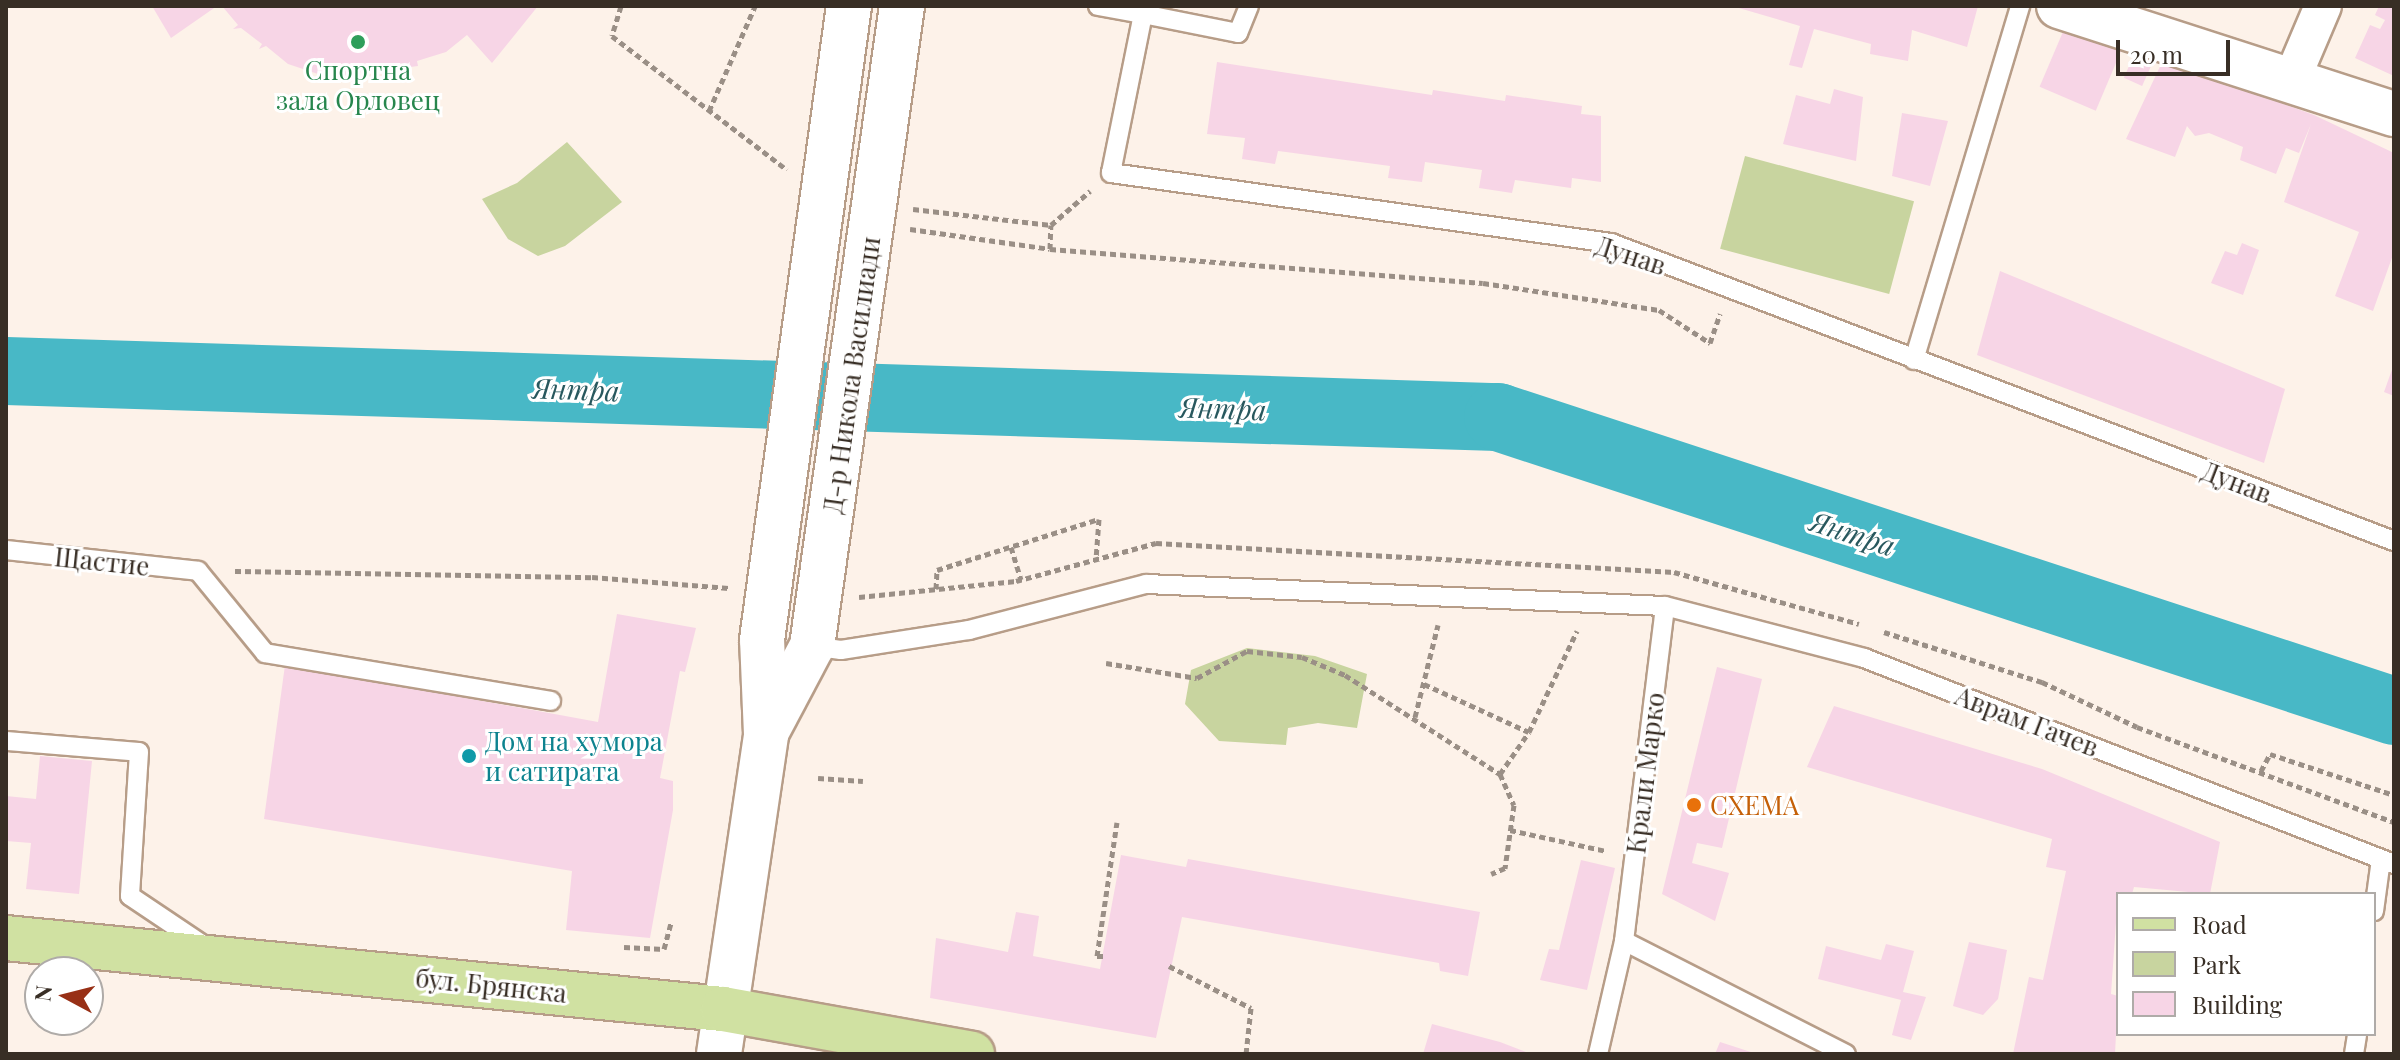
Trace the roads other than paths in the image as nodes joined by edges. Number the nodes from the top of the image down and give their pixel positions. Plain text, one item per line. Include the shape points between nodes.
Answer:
1 (849, 6) edge
2 (902, 6) edge
3 (1098, 6) edge
4 (1249, 6) edge
5 (2020, 6) edge
6 (2059, 6) edge
7 (2323, 6) edge
8 (1143, 14) junction
9 (2292, 79) junction
10 (2394, 114) edge
11 (1914, 360) junction
12 (2394, 541) edge
13 (6, 550) edge
14 (1665, 606) junction
15 (762, 640) junction
16 (812, 646) junction
17 (551, 701) dead end
18 (766, 734) junction
19 (6, 741) edge
20 (2387, 862) edge
21 (2376, 903) edge
22 (6, 938) edge
23 (1624, 941) junction
24 (221, 958) junction
25 (723, 1009) junction
26 (719, 1054) edge
27 (972, 1054) edge
28 (1598, 1054) edge
29 (1846, 1054) edge

1 - 15 street, Д-р Никола Василиади
2 - 16 street, Д-р Никола Василиади
3 - 8 lane
4 - 8 lane via 1238,33
5 - 11 lane
6 - 9 street
7 - 9 street
8 - 11 lane, Дунав via 1111,173 1611,243
9 - 10 street
11 - 12 lane, Дунав
13 - 17 lane, Щастие via 198,571 265,653
14 - 16 lane, Аврам Гачев via 1146,584 969,630 841,650
14 - 20 lane, Аврам Гачев via 1864,658
14 - 23 lane, Крали Марко
15 - 16 street
15 - 18 street, Д-р Никола Василиади
16 - 18 street, Д-р Никола Василиади
18 - 25 street, Д-р Никола Василиади
19 - 24 lane via 139,752 130,896
20 - 21 lane
22 - 24 main road, бул. Брянска
23 - 28 lane, Крали Марко
23 - 29 lane
24 - 25 main road, бул. Брянска
25 - 26 street, Д-р Никола Василиади
25 - 27 main road, бул. Брянска

